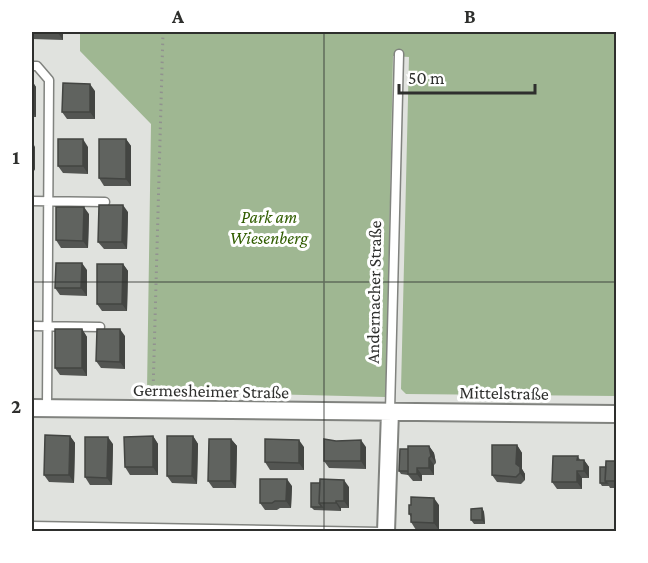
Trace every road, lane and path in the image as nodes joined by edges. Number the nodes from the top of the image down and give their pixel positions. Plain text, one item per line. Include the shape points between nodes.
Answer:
1 (164, 32) edge
2 (399, 54) dead end
3 (32, 66) edge
4 (32, 201) edge
5 (48, 201) junction
6 (105, 202) edge
7 (32, 326) edge
8 (48, 326) junction
9 (100, 327) edge
10 (39, 408) edge
11 (153, 410) junction
12 (390, 411) junction
13 (616, 414) edge
14 (32, 526) edge
15 (383, 531) edge

1 - 11 path
2 - 12 lane, Andernacher Straße
3 - 5 lane via 37,66 49,80
4 - 5 lane
5 - 6 lane
5 - 8 lane
7 - 8 lane
8 - 9 lane
8 - 10 lane
10 - 11 street, Germesheimer Straße
11 - 12 street, Germesheimer Straße
12 - 13 street, Mittelstraße
12 - 15 street, Andernacher Straße
14 - 15 lane

